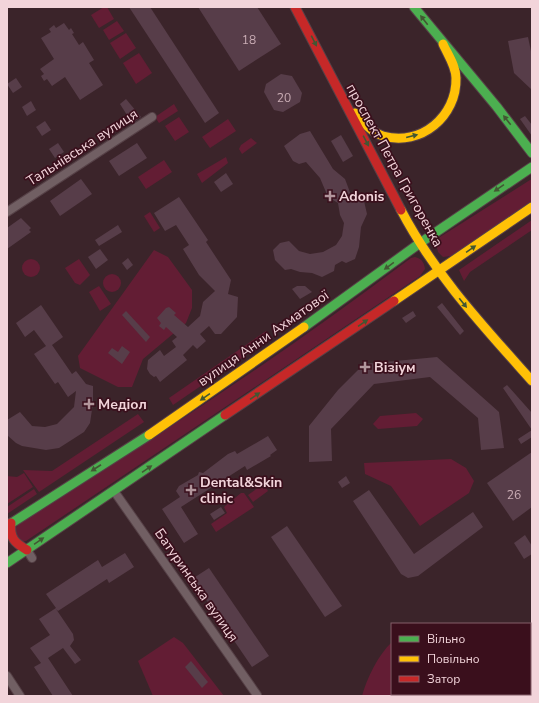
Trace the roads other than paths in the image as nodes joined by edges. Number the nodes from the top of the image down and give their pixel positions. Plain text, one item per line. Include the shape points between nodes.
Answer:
1 (295, 7) edge
2 (414, 7) edge
3 (443, 44) junction
4 (345, 102) junction
5 (152, 117) dead end
6 (532, 153) edge
7 (532, 167) edge
8 (532, 208) edge
9 (7, 212) edge
10 (420, 243) junction
11 (439, 272) junction
12 (532, 381) edge
13 (114, 491) junction
14 (9, 525) edge
15 (27, 550) junction
16 (32, 558) dead end
17 (7, 563) edge
18 (7, 676) edge
19 (257, 695) edge
20 (20, 696) edge

1 -> 4 main road, проспект Петра Григоренка
3 -> 2 main road
4 -> 3 main road via 369,128 382,135 397,139 412,138 427,132 445,117 454,101 456,76
6 -> 3 main road
4 -> 10 main road, проспект Петра Григоренка
5 - 9 street, Тальнівська вулиця
7 -> 10 main road, вулиця Анни Ахматової
11 -> 8 main road
10 - 11 main road, проспект Петра Григоренка
10 -> 14 main road, вулиця Анни Ахматової via 203,398
11 -> 12 main road, проспект Петра Григоренка via 466,307
13 -> 11 main road
15 -> 13 main road
13 - 19 street, Батуринська вулиця
14 - 15 main road via 11,540
15 - 16 street
15 - 17 main road
18 - 20 street

